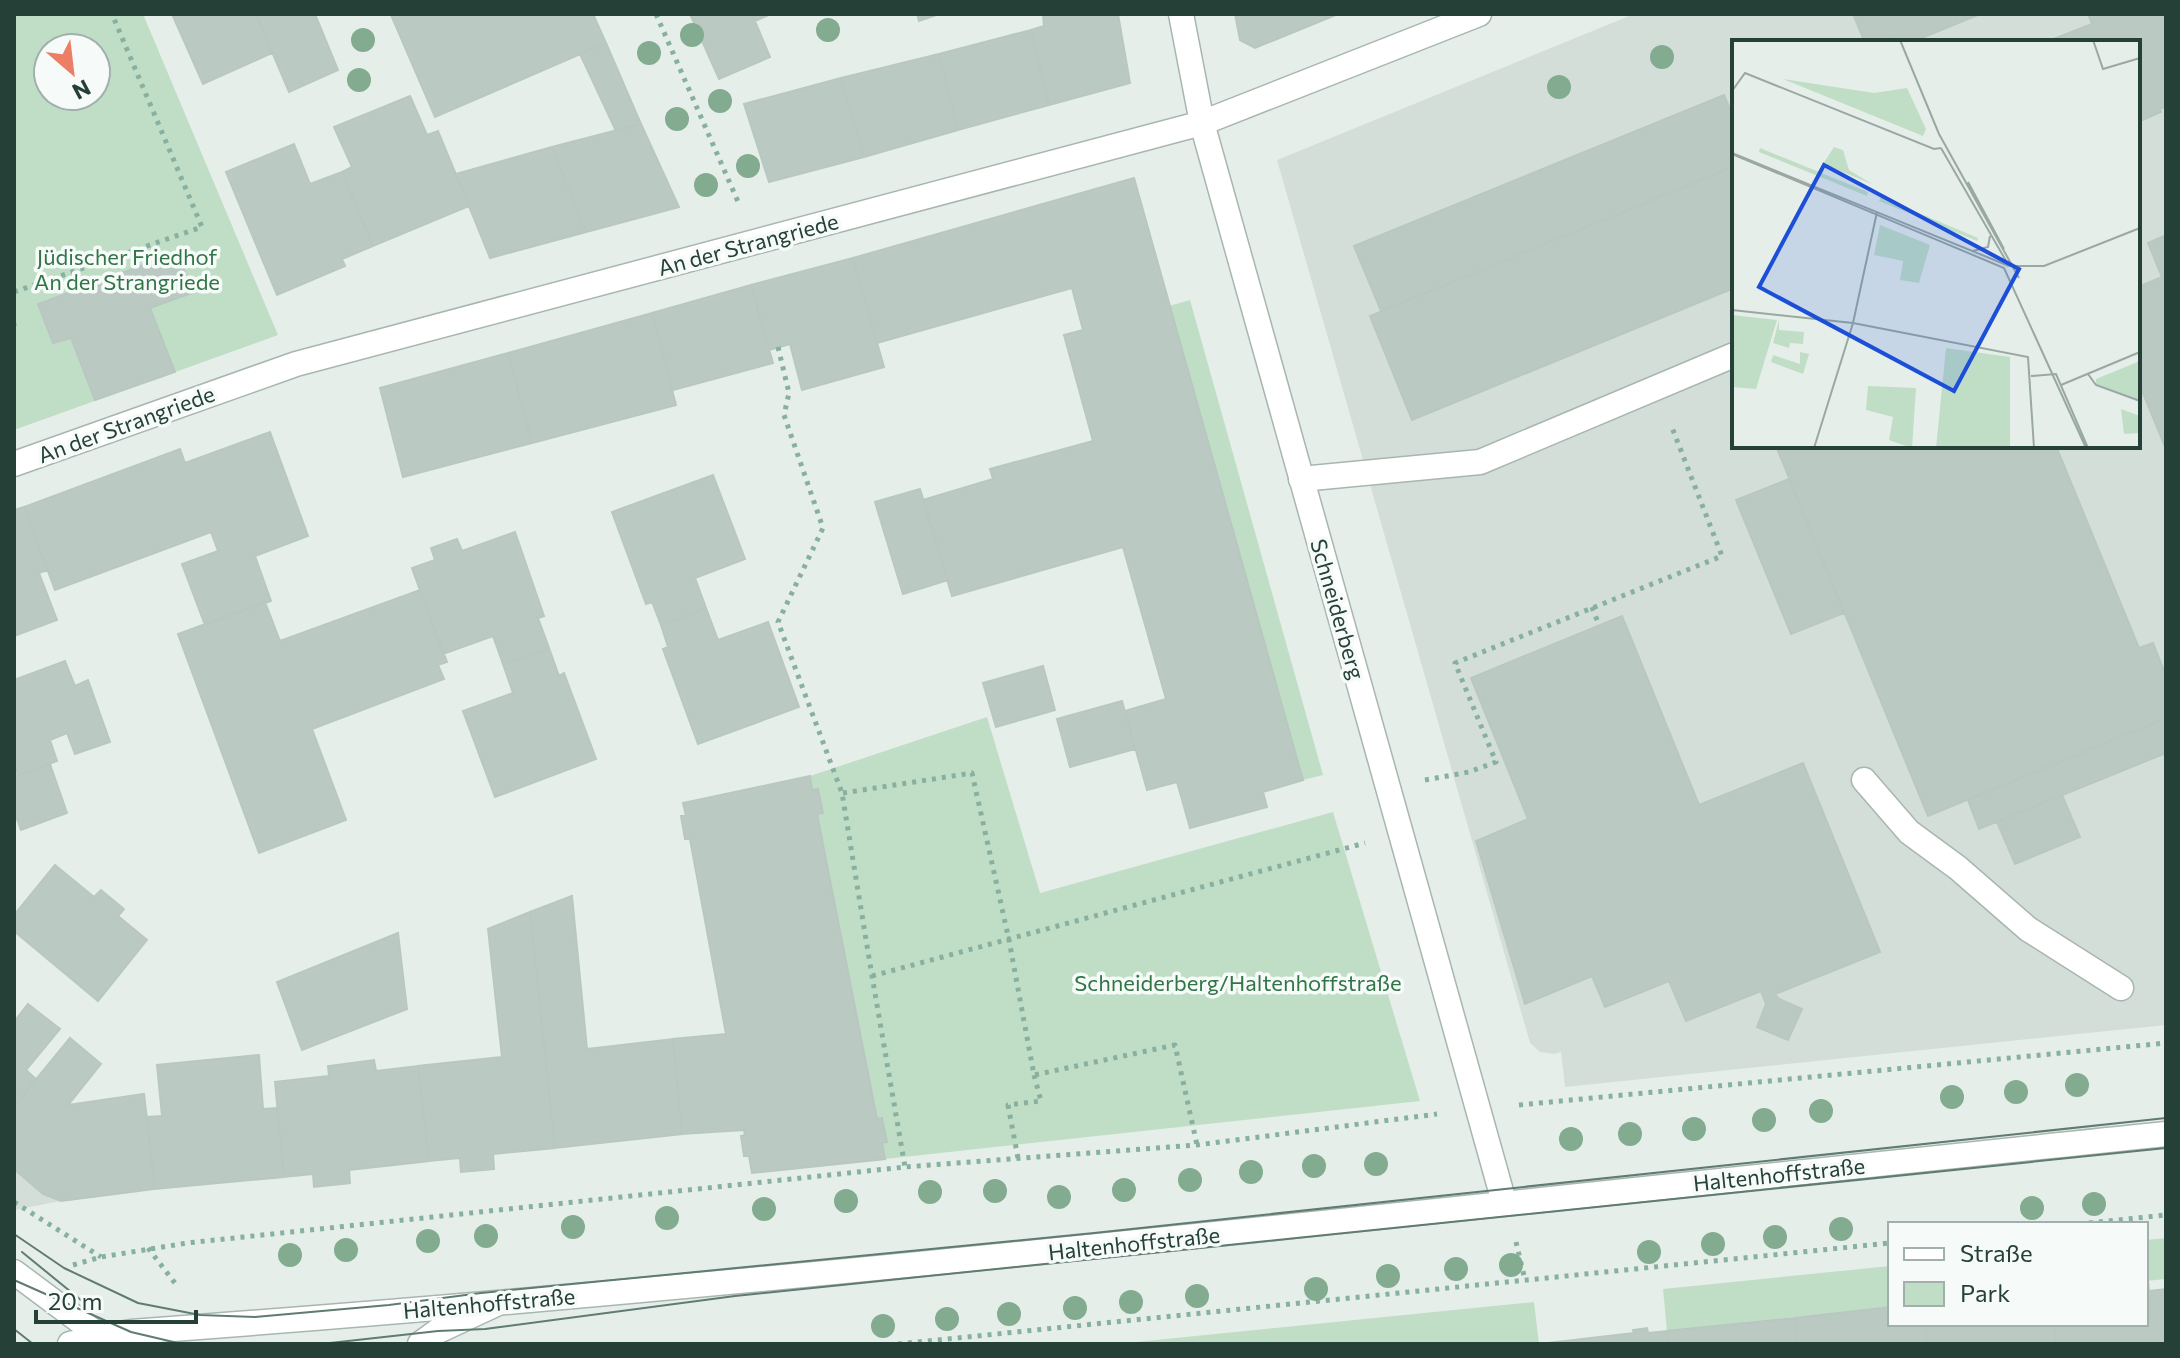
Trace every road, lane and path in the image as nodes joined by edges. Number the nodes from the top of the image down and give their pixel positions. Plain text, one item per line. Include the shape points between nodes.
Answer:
1 (112, 14) edge
2 (656, 14) edge
3 (1181, 14) edge
4 (1479, 14) edge
5 (1202, 123) junction
6 (749, 244) junction
7 (14, 292) edge
8 (778, 347) dead end
9 (1732, 356) edge
10 (1656, 388) junction
11 (14, 464) edge
12 (1301, 479) junction
13 (1592, 607) junction
14 (1599, 625) dead end
15 (1453, 776) dead end
16 (1864, 780) dead end
17 (842, 793) junction
18 (1401, 833) junction
19 (1009, 940) junction
20 (872, 976) junction
21 (2121, 988) dead end
22 (2166, 1043) edge
23 (1034, 1075) junction
24 (1478, 1109) junction
25 (2166, 1134) edge
26 (1197, 1145) junction
27 (1018, 1158) junction
28 (905, 1167) junction
29 (14, 1202) edge
30 (1504, 1202) junction
31 (2166, 1215) edge
32 (2098, 1222) edge
33 (1888, 1243) edge
34 (101, 1257) junction
35 (19, 1276) edge
36 (496, 1304) junction
37 (108, 1342) edge
38 (70, 1344) edge
39 (420, 1344) edge
40 (898, 1344) edge

1 - 7 path via 202,227
2 - 6 path via 737,197
3 - 5 street, Schneiderberg
4 - 5 street, An der Strangriede
5 - 6 street, An der Strangriede
5 - 12 street, Schneiderberg
6 - 11 street, An der Strangriede via 296,364
8 - 17 path via 789,393 784,415 823,528 778,622
9 - 10 street
10 - 12 street via 1480,462
10 - 13 path via 1722,556
12 - 18 street, Schneiderberg
13 - 14 path
13 - 15 path via 1455,663 1496,762
16 - 21 street via 1909,832 2028,929
17 - 19 path via 972,773
17 - 20 path
18 - 19 path
18 - 24 street, Schneiderberg
19 - 20 path
19 - 23 path
20 - 28 path
22 - 24 path
23 - 26 path via 1175,1045
23 - 27 path via 1041,1101 1008,1105
24 - 26 path
24 - 30 street, Schneiderberg
25 - 30 street, Haltenhoffstraße
26 - 27 path
27 - 28 path
28 - 34 path via 187,1243
29 - 34 path
30 - 36 street, Haltenhoffstraße via 1097,1248
31 - 32 path
33 - 40 path
34 - 35 path
35 - 37 street
36 - 37 street, Haltenhoffstraße via 131,1332
36 - 39 street
37 - 38 street, Haltenhoffstraße

